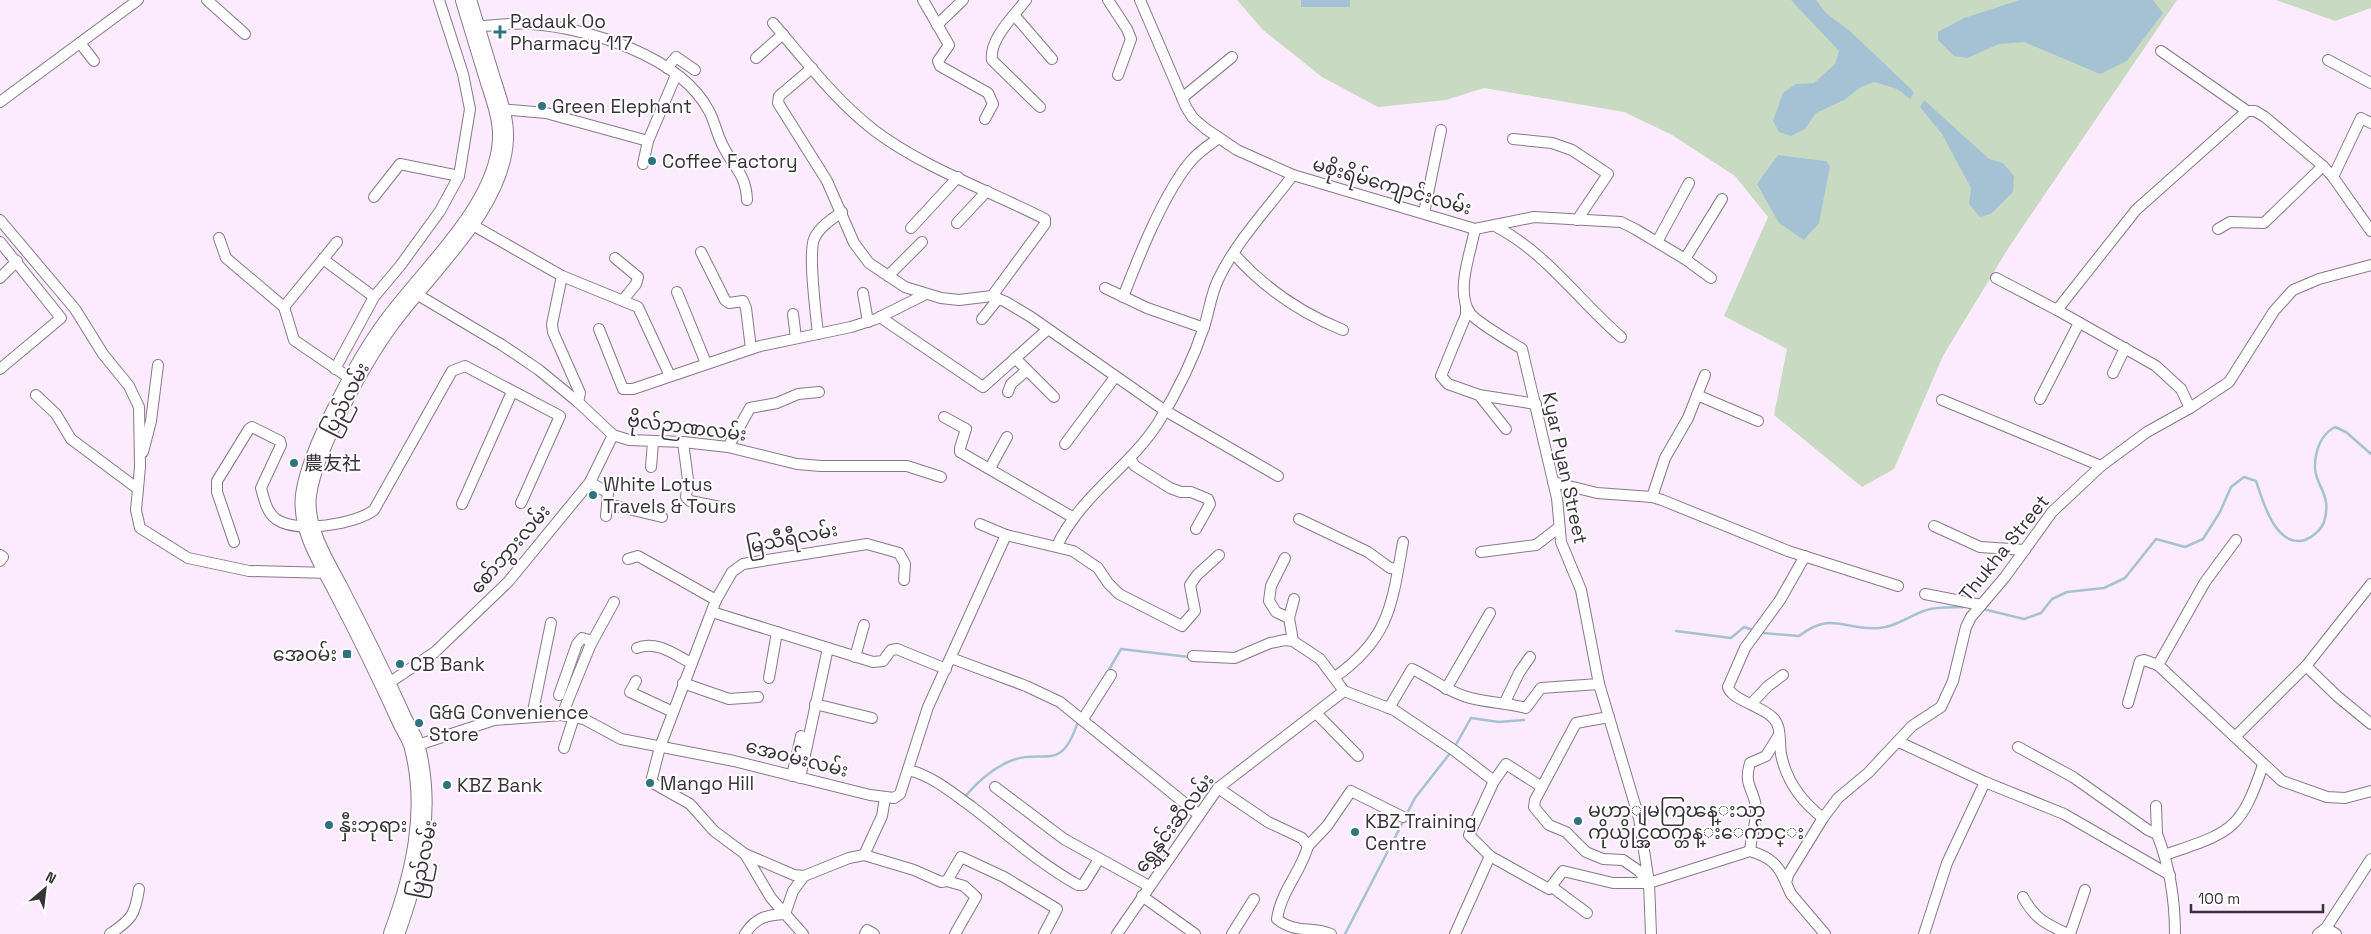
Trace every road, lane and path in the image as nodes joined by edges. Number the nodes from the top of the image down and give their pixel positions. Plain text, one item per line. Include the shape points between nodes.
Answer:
1 (138, 0) edge
2 (207, 0) edge
3 (439, 0) edge
4 (466, 0) edge
5 (476, 0) edge
6 (923, 0) edge
7 (963, 0) edge
8 (1026, 0) edge
9 (1108, 0) edge
10 (1140, 0) edge
11 (1015, 16) junction
12 (773, 22) dead end
13 (937, 25) junction
14 (479, 26) junction
15 (246, 34) dead end
16 (783, 34) junction
17 (80, 43) junction
18 (2161, 51) dead end
19 (1232, 57) dead end
20 (756, 58) dead end
21 (1052, 59) dead end
22 (2328, 60) dead end
23 (94, 61) dead end
24 (667, 68) junction
25 (812, 68) junction
26 (695, 70) dead end
27 (676, 75) junction
28 (1118, 75) dead end
29 (2371, 83) edge
30 (1182, 98) junction
31 (0, 102) edge
32 (1040, 108) dead end
33 (504, 109) junction
34 (2247, 111) junction
35 (985, 119) dead end
36 (2371, 123) edge
37 (1441, 130) dead end
38 (1220, 138) junction
39 (1513, 139) dead end
40 (648, 141) junction
41 (643, 164) dead end
42 (2323, 166) junction
43 (1293, 175) junction
44 (459, 176) junction
45 (958, 177) junction
46 (2333, 177) junction
47 (1689, 184) dead end
48 (987, 191) junction
49 (374, 197) dead end
50 (747, 200) dead end
51 (1722, 200) dead end
52 (842, 212) junction
53 (1424, 213) junction
54 (0, 220) edge
55 (1578, 220) junction
56 (957, 223) dead end
57 (472, 225) junction
58 (1495, 226) junction
59 (911, 228) dead end
60 (1475, 229) junction
61 (2218, 230) dead end
62 (2371, 231) edge
63 (218, 238) dead end
64 (0, 242) edge
65 (337, 242) dead end
66 (922, 242) dead end
67 (1657, 242) junction
68 (701, 252) dead end
69 (1234, 254) junction
70 (615, 258) dead end
71 (324, 259) junction
72 (1686, 259) junction
73 (17, 261) junction
74 (2371, 264) edge
75 (562, 276) junction
76 (888, 276) junction
77 (0, 278) edge
78 (1711, 278) dead end
79 (1996, 278) dead end
80 (1105, 288) dead end
81 (677, 292) dead end
82 (862, 293) dead end
83 (926, 294) junction
84 (417, 295) junction
85 (374, 297) junction
86 (1123, 297) junction
87 (995, 298) junction
88 (623, 300) junction
89 (1466, 300) junction
90 (284, 307) junction
91 (2057, 310) junction
92 (793, 314) dead end
93 (880, 317) junction
94 (982, 320) dead end
95 (868, 322) junction
96 (2079, 323) junction
97 (1204, 328) junction
98 (599, 329) dead end
99 (1047, 330) junction
100 (1343, 330) dead end
101 (818, 334) junction
102 (796, 338) junction
103 (1621, 338) dead end
104 (2125, 348) junction
105 (751, 349) junction
106 (1015, 358) junction
107 (706, 362) junction
108 (158, 364) dead end
109 (0, 369) edge
110 (335, 369) junction
111 (1026, 371) junction
112 (2113, 373) dead end
113 (1705, 375) dead end
114 (670, 376) junction
115 (1115, 376) junction
116 (354, 381) junction
117 (512, 392) junction
118 (819, 392) dead end
119 (1008, 392) dead end
120 (36, 395) dead end
121 (1478, 395) junction
122 (1698, 395) junction
123 (1054, 397) dead end
124 (2040, 399) dead end
125 (1942, 400) dead end
126 (578, 402) junction
127 (1536, 404) junction
128 (2190, 408) junction
129 (1164, 410) junction
130 (944, 417) dead end
131 (1758, 421) dead end
132 (1506, 429) dead end
133 (613, 435) junction
134 (1007, 437) dead end
135 (653, 442) junction
136 (683, 442) junction
137 (1065, 444) dead end
138 (728, 447) junction
139 (1130, 459) junction
140 (651, 466) dead end
141 (2101, 466) junction
142 (140, 467) junction
143 (990, 468) junction
144 (1278, 476) dead end
145 (940, 477) dead end
146 (590, 482) junction
147 (1554, 482) junction
148 (138, 488) junction
149 (1652, 497) junction
150 (521, 503) dead end
151 (462, 504) dead end
152 (608, 504) junction
153 (720, 507) dead end
154 (606, 516) dead end
155 (662, 517) dead end
156 (1074, 518) junction
157 (1299, 519) dead end
158 (980, 524) dead end
159 (315, 526) junction
160 (1934, 526) dead end
161 (1558, 528) junction
162 (1196, 529) dead end
163 (1006, 535) junction
164 (2236, 540) dead end
165 (234, 542) dead end
166 (1403, 542) dead end
167 (1057, 546) junction
168 (2025, 550) junction
169 (1480, 552) dead end
170 (0, 554) edge
171 (1219, 555) dead end
172 (1805, 556) junction
173 (1285, 558) dead end
174 (628, 559) dead end
175 (0, 561) edge
176 (1398, 569) junction
177 (334, 571) junction
178 (904, 580) dead end
179 (2371, 584) edge
180 (1898, 586) dead end
181 (1926, 594) dead end
182 (1294, 599) dead end
183 (716, 600) junction
184 (614, 602) dead end
185 (1981, 606) junction
186 (712, 612) junction
187 (1490, 613) dead end
188 (1289, 618) junction
189 (551, 623) dead end
190 (864, 625) dead end
191 (776, 632) junction
192 (592, 641) junction
193 (1293, 641) junction
194 (637, 648) dead end
195 (828, 648) junction
196 (1193, 656) dead end
197 (855, 657) junction
198 (1530, 657) dead end
199 (951, 658) junction
200 (691, 663) junction
201 (2158, 665) junction
202 (2306, 666) junction
203 (946, 669) junction
204 (1111, 675) dead end
205 (1783, 675) dead end
206 (1336, 677) junction
207 (769, 678) dead end
208 (636, 681) dead end
209 (391, 682) junction
210 (683, 683) junction
211 (1599, 684) junction
212 (1446, 689) junction
213 (1344, 691) junction
214 (559, 695) dead end
215 (758, 697) dead end
216 (1505, 702) junction
217 (2128, 703) dead end
218 (815, 704) junction
219 (1751, 704) junction
220 (1389, 708) junction
221 (673, 712) junction
222 (1316, 713) junction
223 (562, 715) junction
224 (532, 716) junction
225 (574, 717) junction
226 (1080, 717) junction
227 (1609, 717) junction
228 (872, 718) dead end
229 (2371, 724) edge
230 (1779, 735) junction
231 (801, 736) dead end
232 (2235, 737) junction
233 (1898, 742) junction
234 (420, 745) junction
235 (660, 747) junction
236 (564, 748) dead end
237 (2018, 748) dead end
238 (1358, 756) dead end
239 (2263, 765) junction
240 (909, 770) junction
241 (796, 777) junction
242 (1494, 781) junction
243 (1985, 782) junction
244 (996, 787) dead end
245 (1542, 787) junction
246 (1218, 788) junction
247 (2371, 791) edge
248 (886, 798) junction
249 (2156, 806) dead end
250 (1198, 814) junction
251 (1403, 817) dead end
252 (1823, 818) junction
253 (2158, 834) junction
254 (1308, 846) junction
255 (1750, 851) junction
256 (745, 854) junction
257 (864, 855) junction
258 (2165, 855) junction
259 (1490, 856) junction
260 (1099, 859) junction
261 (2371, 859) edge
262 (2170, 875) junction
263 (804, 876) junction
264 (947, 881) junction
265 (1786, 883) junction
266 (1649, 884) junction
267 (1149, 886) junction
268 (1552, 887) junction
269 (139, 889) dead end
270 (2085, 890) dead end
271 (1142, 896) junction
272 (2023, 897) dead end
273 (1254, 899) dead end
274 (1587, 913) dead end
275 (785, 914) junction
276 (2322, 931) edge
277 (110, 934) edge
278 (394, 934) edge
279 (405, 934) edge
280 (745, 934) edge
281 (803, 934) edge
282 (865, 934) edge
283 (874, 934) edge
284 (955, 934) edge
285 (1044, 934) edge
286 (1117, 934) edge
287 (1195, 934) edge
288 (1232, 934) edge
289 (1331, 934) edge
290 (1455, 934) edge
291 (1651, 934) edge
292 (1825, 934) edge
293 (1924, 934) edge
294 (2069, 934) edge
295 (2175, 934) edge
296 (2336, 934) edge

1 - 17 street
2 - 15 street
3 - 44 street via 463,74 470,109
4 - 14 highway, ပြည်လမ်း
5 - 14 highway, ပြည်လမ်း
6 - 13 street
7 - 13 street
8 - 11 street
9 - 28 street via 1131,39
10 - 30 street, မစိုးရိမ်ကျောင်းလမ်း
11 - 21 street
11 - 32 street via 995,42 992,60
12 - 16 street
13 - 35 street via 949,45 938,61 940,66 988,93 993,104
14 - 24 street via 529,23 569,28 616,43
14 - 33 highway, ပြည်လမ်း
16 - 20 street
16 - 25 street
17 - 23 street
17 - 31 street
18 - 34 street
19 - 30 street
22 - 29 street
24 - 26 street via 676,58
24 - 27 street
25 - 45 street via 849,108 875,130 918,158
25 - 52 street via 778,96 778,103 827,181
27 - 40 street
27 - 50 street via 691,87 709,110 723,146 746,184
30 - 38 street, မစိုးရိမ်ကျောင်းလမ်း via 1193,118
33 - 40 street via 546,113
33 - 57 highway, ပြည်လမ်း via 501,160
34 - 42 street via 2255,111 2271,121
34 - 91 street via 2136,210
36 - 46 street via 2361,118
37 - 53 street
38 - 43 street, မစိုးရိမ်ကျောင်းလမ်း via 1237,150
38 - 86 street via 1189,162 1170,192
39 - 55 street via 1552,143 1608,174
40 - 41 street
42 - 46 street
42 - 61 street via 2264,223 2230,222
43 - 53 street, မစိုးရိမ်ကျောင်းလမ်း
43 - 69 street
44 - 49 street via 400,164
44 - 85 street via 440,211
45 - 48 street
45 - 59 street
46 - 62 street
47 - 67 street
48 - 56 street
48 - 87 street via 1046,221
51 - 72 street
52 - 76 street via 854,243 868,263
52 - 101 street via 823,226 814,240 812,258
53 - 60 street, မစိုးရိမ်ကျောင်းလမ်း
54 - 142 street via 75,309 103,354 129,386 138,407
55 - 58 street, မစိုးရိမ်ကျောင်းလမ်း via 1534,217
55 - 67 street, မစိုးရိမ်ကျောင်းလမ်း via 1620,222
57 - 75 street
57 - 84 highway, ပြည်လမ်း
58 - 60 street, မစိုးရိမ်ကျောင်းလမ်း
58 - 103 street via 1527,245 1544,260
60 - 89 street via 1464,286
63 - 90 street via 226,258
64 - 73 street
65 - 71 street
66 - 76 street
67 - 72 street, မစိုးရိမ်ကျောင်းလမ်း
68 - 105 street via 725,300 729,303 743,301
69 - 97 street via 1217,282
69 - 100 street via 1251,273 1296,308
70 - 88 street via 638,277
71 - 85 street
71 - 90 street
72 - 78 street, မစိုးရိမ်ကျောင်းလမ်း
73 - 77 street
73 - 109 street via 61,318
74 - 128 street, Thukha Street via 2293,290 2274,310 2229,382
75 - 88 street
75 - 126 street via 553,332 580,393
76 - 83 street via 904,287
79 - 91 street
80 - 86 street
81 - 107 street
82 - 95 street
83 - 87 street via 959,300
83 - 93 street
84 - 116 highway, ပြည်လမ်း via 388,324
84 - 126 street, ဗိုလ်ဉာဏလမ်း via 502,345
84 - 159 highway, ပြည်လမ်း via 378,356 330,449 318,482
85 - 110 street
86 - 97 street
87 - 94 street
87 - 99 street via 1031,317
88 - 114 street via 638,307
89 - 121 street via 1466,315 1441,376 1448,384
89 - 127 street, Kyar Pyan Street via 1470,314 1522,350
90 - 110 street via 294,340
91 - 96 street
92 - 102 street
93 - 95 street
93 - 106 street via 983,387
95 - 101 street
96 - 104 street
96 - 124 street
97 - 129 street via 1190,363
98 - 114 street via 623,389 633,389
99 - 106 street
99 - 115 street
101 - 102 street
102 - 105 street
104 - 112 street
104 - 128 street via 2167,376 2181,389
105 - 107 street
106 - 111 street
107 - 114 street
108 - 142 street via 151,421
110 - 116 street
111 - 119 street via 1011,384
111 - 123 street
113 - 122 street
115 - 129 street
115 - 137 street
116 - 159 highway, ပြည်လမ်း via 321,446 309,479 306,504
117 - 150 street via 560,416
117 - 151 street
117 - 159 street via 465,366 452,371 374,510 365,517
118 - 138 street via 798,394 778,403 750,408
120 - 148 street via 56,414 71,439
121 - 127 street
121 - 132 street
122 - 131 street
122 - 149 street via 1665,458
125 - 141 street
126 - 133 street, ဗိုလ်ဉာဏလမ်း
127 - 147 street, Kyar Pyan Street
128 - 141 street, Thukha Street via 2147,432
129 - 139 street via 1152,432
129 - 144 street
130 - 143 street via 966,429 960,452
133 - 135 street, ဗိုလ်ဉာဏလမ်း
133 - 146 street, စော်ဘွားလမ်း
134 - 143 street
135 - 136 street, ဗိုလ်ဉာဏလမ်း
135 - 140 street
136 - 138 street, ဗိုလ်ဉာဏလမ်း
136 - 153 street via 688,480 686,497 690,501
138 - 145 street, ဗိုလ်ဉာဏလမ်း via 797,464 906,466
139 - 156 street
139 - 162 street via 1135,466 1170,488 1208,499 1210,504
141 - 168 street, Thukha Street via 2052,512
142 - 148 street
143 - 156 street
146 - 152 street via 608,493
146 - 209 street, စော်ဘွားလမ်း via 496,596 435,652
147 - 149 street via 1597,493
147 - 161 street, Kyar Pyan Street
148 - 177 street via 136,510 140,528 188,558 249,571
149 - 172 street
152 - 154 street
152 - 155 street
156 - 167 street
157 - 176 street via 1354,545 1390,568
158 - 163 street
159 - 165 street via 283,523 274,518 261,488 281,444 280,440 252,427 217,481 217,492
159 - 177 highway, ပြည်လမ်း via 315,544
160 - 168 street via 1980,547
161 - 169 street via 1536,545
161 - 211 street, Kyar Pyan Street via 1581,590
163 - 167 street
163 - 199 street
164 - 201 street via 2206,582
166 - 176 street
167 - 171 street via 1088,559 1119,594 1182,626 1195,611 1190,585
168 - 185 street, Thukha Street
170 - 175 street via 3,557
172 - 180 street
172 - 219 street via 1780,600 1745,648 1732,674 1729,691
173 - 188 street via 1271,586 1269,601 1276,612
174 - 183 street via 638,556
176 - 206 street via 1390,605 1374,642
177 - 209 highway, ပြည်လမ်း via 376,660
178 - 183 street, မြသီရီလမ်း via 905,564 899,553 867,544 850,545 743,564 732,572
179 - 202 street
181 - 185 street
182 - 188 street
183 - 186 street, မြသီရီလမ်း
184 - 192 street
185 - 233 street, Thukha Street via 1966,627 1953,681 1941,707 1912,726
186 - 191 street
186 - 200 street, မြသီရီလမ်း
187 - 212 street
188 - 193 street
189 - 224 street
190 - 197 street
191 - 195 street
191 - 207 street
192 - 214 street via 582,638 578,644
192 - 223 street
193 - 196 street via 1270,643 1236,658
193 - 206 street via 1320,659
194 - 200 street via 646,644 658,646
195 - 197 street
195 - 218 street
197 - 203 street via 883,661 897,649
198 - 216 street
199 - 203 street
199 - 226 street via 1042,693
200 - 210 street, မြသီရီလမ်း
201 - 217 street via 2140,661
201 - 232 street
202 - 229 street
202 - 232 street
203 - 240 street via 928,707
204 - 226 street
205 - 219 street
206 - 213 street
208 - 221 street via 630,692
209 - 234 highway, ပြည်လမ်း
210 - 215 street via 729,699
210 - 221 street, မြသီရီလမ်း
211 - 216 street via 1541,688 1528,708
211 - 227 street, Kyar Pyan Street
212 - 216 street via 1482,701
212 - 220 street via 1412,669
213 - 220 street
213 - 222 street, ရွှေနှင်းဆီလမ်း
218 - 228 street
218 - 241 street
219 - 230 street via 1772,716 1777,722
220 - 242 street
221 - 235 street, မြသီရီလမ်း
222 - 238 street
222 - 246 street, ရွှေနှင်းဆီလမ်း
223 - 224 street, အေဝမ်းလမ်း
223 - 225 street, အေဝမ်းလမ်း
224 - 234 street, အေဝမ်းလမ်း via 494,720
225 - 235 street, အေဝမ်းလမ်း via 621,739
225 - 236 street
226 - 250 street
227 - 245 street via 1576,723
227 - 266 street, Kyar Pyan Street via 1639,818
230 - 252 street via 1790,781
230 - 255 street via 1766,756 1750,763 1747,771 1747,784 1756,806
231 - 241 street
232 - 239 street
233 - 243 street
233 - 252 street, Thukha Street via 1838,798
234 - 278 highway, ပြည်လမ်း via 422,826 413,876
234 - 279 highway, ပြည်လမ်း via 431,790 432,826 422,879
235 - 241 street, အေဝမ်းလမ်း
235 - 256 street, မြသီရီလမ်း via 651,782 690,804 714,831
237 - 253 street via 2072,777
239 - 247 street via 2291,786 2327,797 2345,798
239 - 258 street via 2252,797 2233,826 2219,836
240 - 248 street via 900,794
240 - 260 street via 934,779 1038,859 1078,885 1083,885
241 - 248 street, အေဝမ်းလမ်း
242 - 245 street via 1506,764
242 - 259 street via 1469,835
243 - 262 street via 2064,814
243 - 293 street via 1947,863
244 - 260 street via 1064,839
245 - 266 street via 1534,807 1548,824 1566,832 1579,847 1592,855 1623,860 1639,871
246 - 250 street, ရွှေနှင်းဆီလမ်း
246 - 254 street via 1268,822 1302,838
248 - 257 street via 882,816
249 - 253 street
250 - 267 street, ရွှေနှင်းဆီလမ်း
251 - 254 street via 1351,791 1327,826
252 - 265 street, Thukha Street
253 - 258 street
254 - 289 street via 1287,887 1277,919 1285,927
255 - 265 street via 1780,868
255 - 266 street
256 - 263 street
256 - 275 street via 754,873
257 - 263 street
257 - 264 street via 941,882
258 - 262 street
259 - 268 street via 1549,889
259 - 290 street
260 - 267 street
261 - 276 street
262 - 295 street via 2175,899
263 - 275 street via 793,891
264 - 284 street via 964,886 976,897
264 - 285 street via 961,857 1004,877 1057,909
265 - 292 street via 1791,894
266 - 268 street via 1607,882 1563,871
266 - 291 street, Kyar Pyan Street
267 - 271 street, ရွှေနှင်းဆီလမ်း
268 - 274 street
269 - 277 street via 136,909 126,923
270 - 294 street
271 - 286 street, ရွှေနှင်းဆီလမ်း
271 - 287 street
272 - 294 street via 2032,913 2046,924
273 - 288 street
275 - 280 street via 762,917
275 - 281 street
276 - 296 street
282 - 283 street via 867,930

